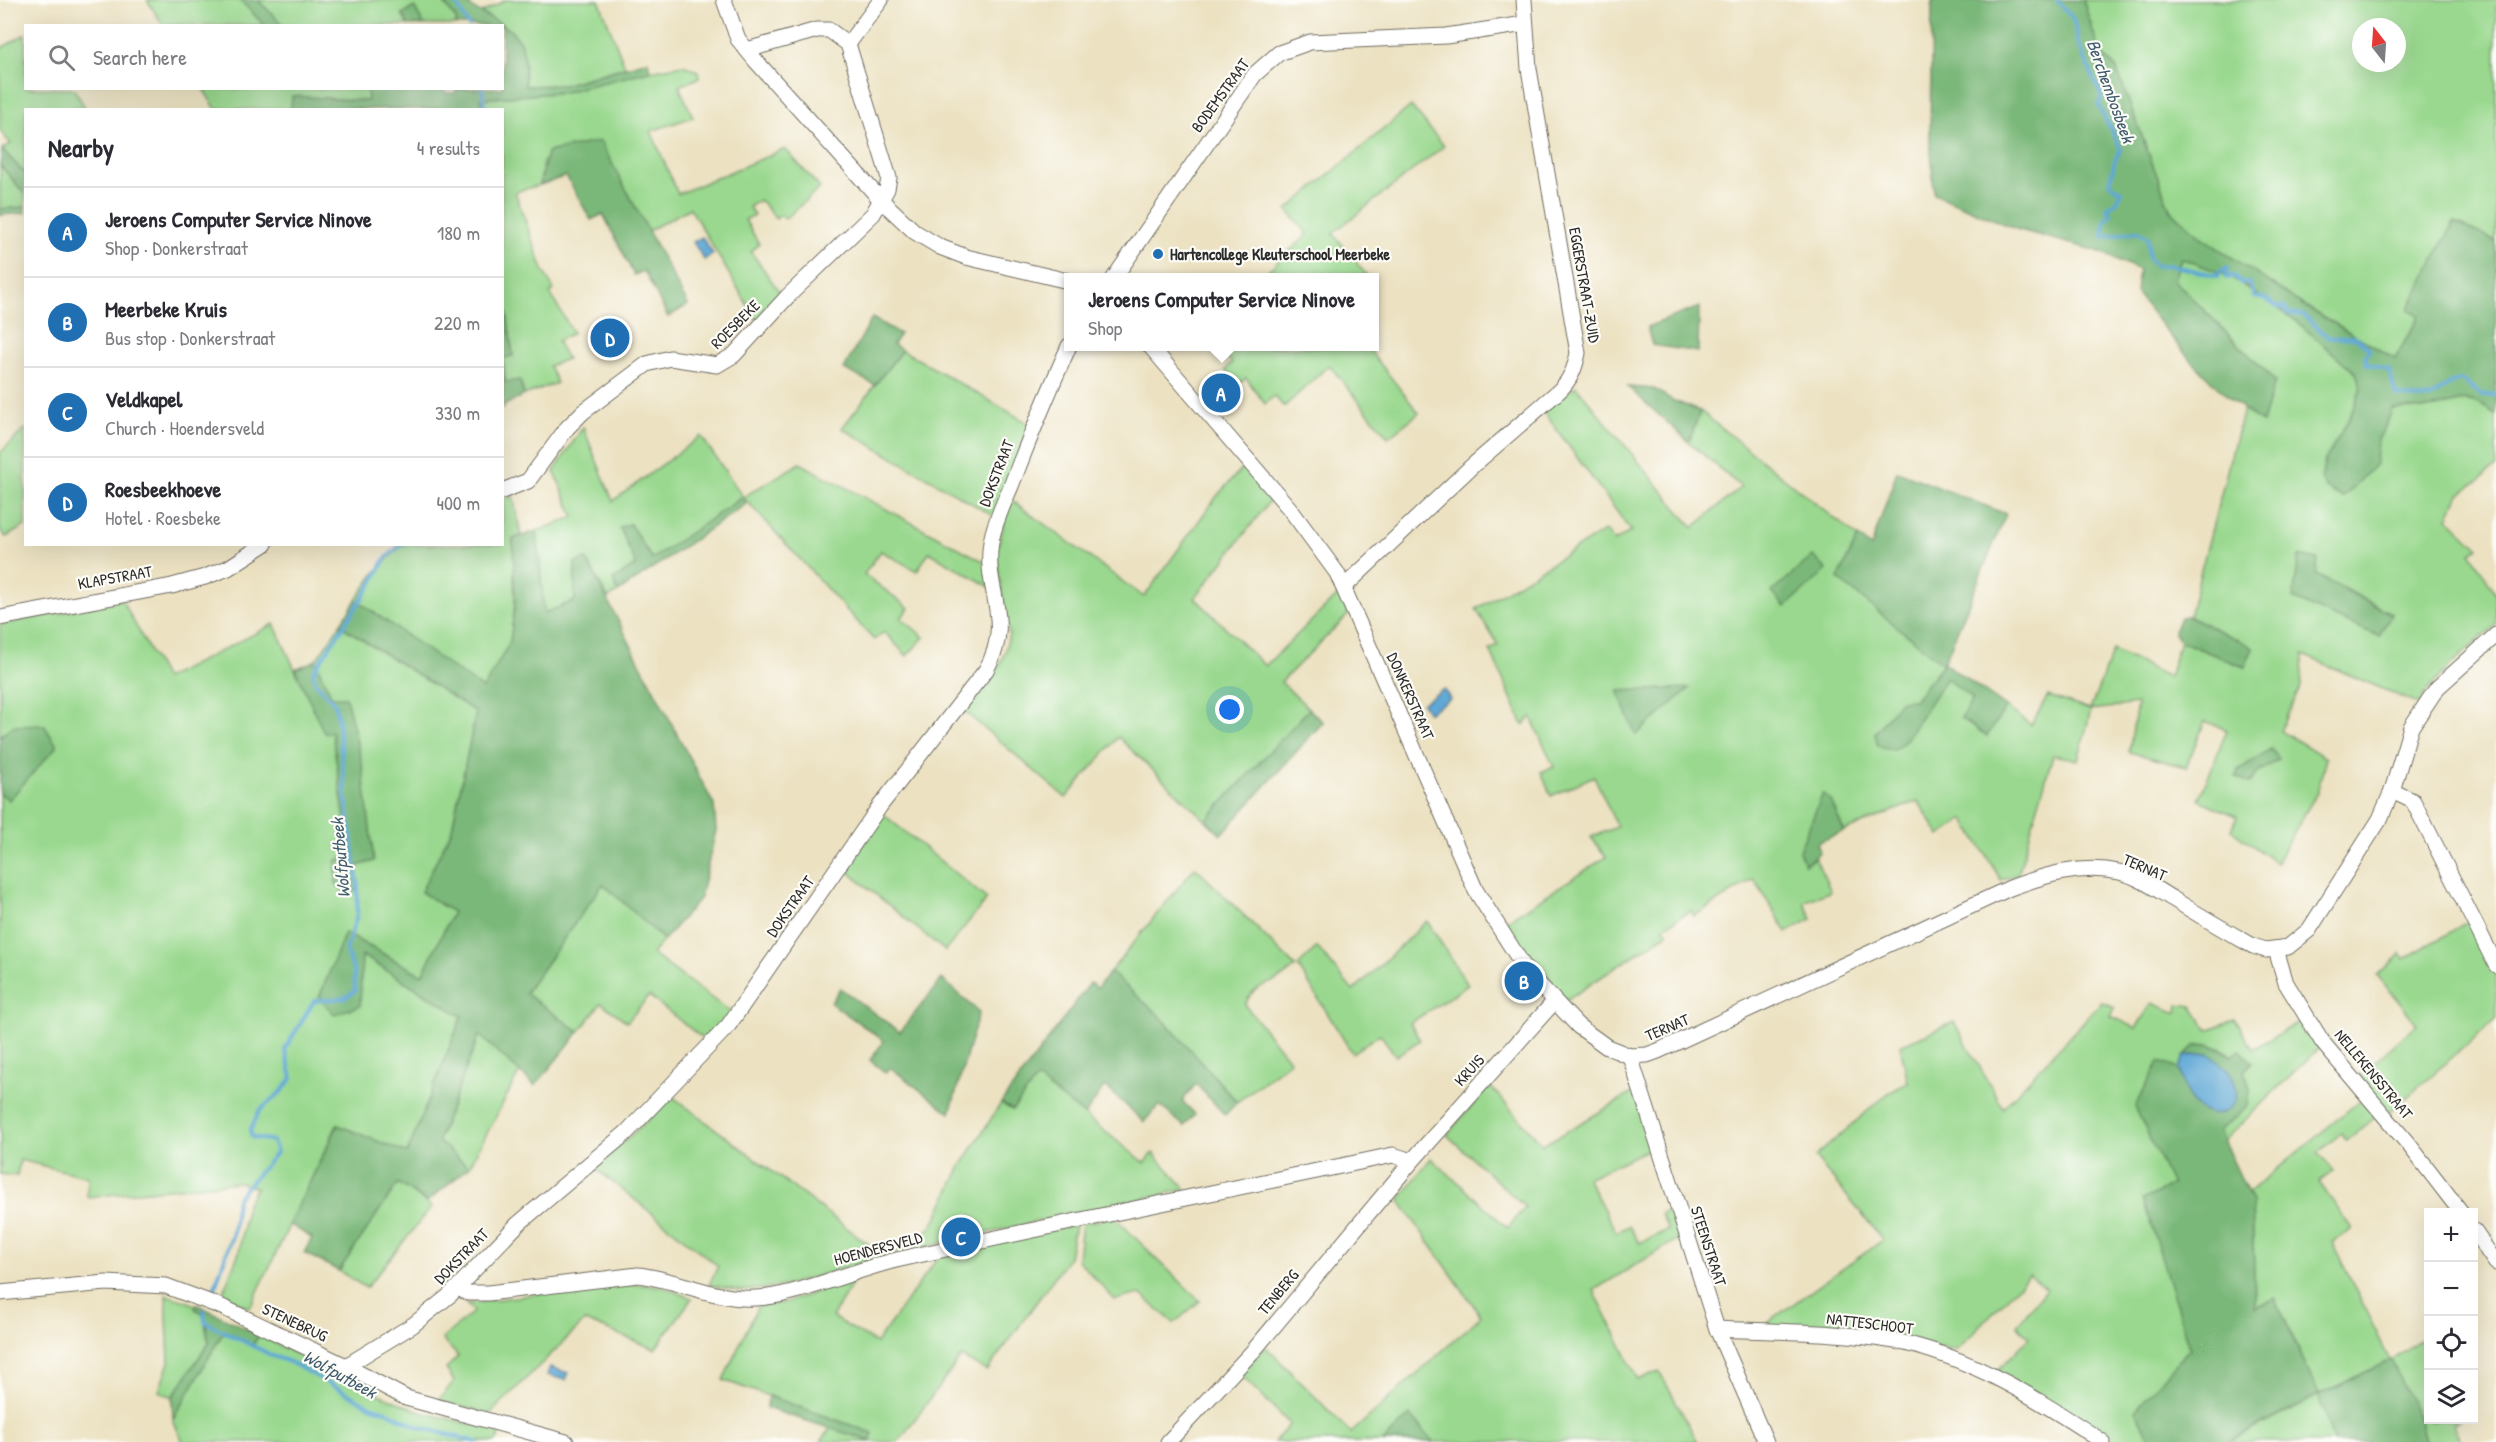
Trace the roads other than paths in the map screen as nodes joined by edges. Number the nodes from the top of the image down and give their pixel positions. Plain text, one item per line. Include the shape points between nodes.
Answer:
1 (724, 0) edge
2 (881, 0) edge
3 (1524, 0) edge
4 (1525, 24) junction
5 (848, 44) junction
6 (747, 50) junction
7 (880, 199) junction
8 (1117, 273) edge
9 (1064, 280) edge
10 (1067, 351) edge
11 (1154, 351) edge
12 (507, 490) edge
13 (262, 546) edge
14 (1344, 587) junction
15 (0, 618) edge
16 (2496, 635) edge
17 (2392, 791) junction
18 (2276, 950) junction
19 (2496, 965) edge
20 (1553, 1003) junction
21 (1630, 1056) junction
22 (1412, 1161) junction
23 (2458, 1208) edge
24 (2478, 1237) edge
25 (2496, 1263) edge
26 (458, 1288) junction
27 (0, 1293) edge
28 (1717, 1329) junction
29 (346, 1365) junction
30 (566, 1442) edge
31 (1168, 1442) edge
32 (1766, 1442) edge
33 (2103, 1442) edge

1 - 6 street via 738,39
2 - 5 street
3 - 4 street, EGGERSTRAAT-ZUID
4 - 8 street, BODEMSTRAAT via 1446,36 1310,42 1279,54 1255,74
4 - 14 street, EGGERSTRAAT-ZUID via 1529,69 1578,353 1575,368 1560,390 1471,467
5 - 6 street via 829,30 817,30
5 - 7 street, ROESBEKE via 889,178
6 - 7 street
7 - 9 street via 915,232 940,247
7 - 12 street, ROESBEKE via 873,214 725,362 704,365 670,358 647,364 584,412 556,440 534,476
10 - 26 street, DOKSTRAAT via 1037,417 991,541 990,563 1000,624 998,647 986,670 880,806 728,1026 626,1133 518,1224
11 - 14 street, DONKERSTRAAT via 1314,538
13 - 15 street, KLAPSTRAAT via 228,568 205,577
14 - 20 street, DONKERSTRAAT via 1476,891 1526,970
16 - 17 street via 2437,688 2424,707 2411,727
17 - 18 street via 2380,819 2309,930 2288,947
17 - 19 street via 2413,801
18 - 21 street, TERNAT via 2253,946 2120,872 2069,870 2010,888 1658,1051
18 - 23 street, NELLEKENSSTRAAT via 2286,983 2323,1043
20 - 21 street, DONKERSTRAAT via 1606,1047
20 - 22 street, KRUIS
21 - 28 street, STEENSTRAAT
22 - 26 street, HOENDERSVELD via 1393,1155 898,1259 760,1297 744,1299 638,1275 488,1293 468,1293
22 - 31 street, TENBERG via 1254,1350
24 - 25 street
26 - 29 street, DOKSTRAAT via 413,1325
27 - 29 street, STENEBRUG via 106,1283 166,1286 214,1303
28 - 32 street, STEENSTRAAT
28 - 33 street, NATTESCHOOT via 1853,1336 1943,1354 1992,1376
29 - 30 street, STENEBRUG via 406,1398

